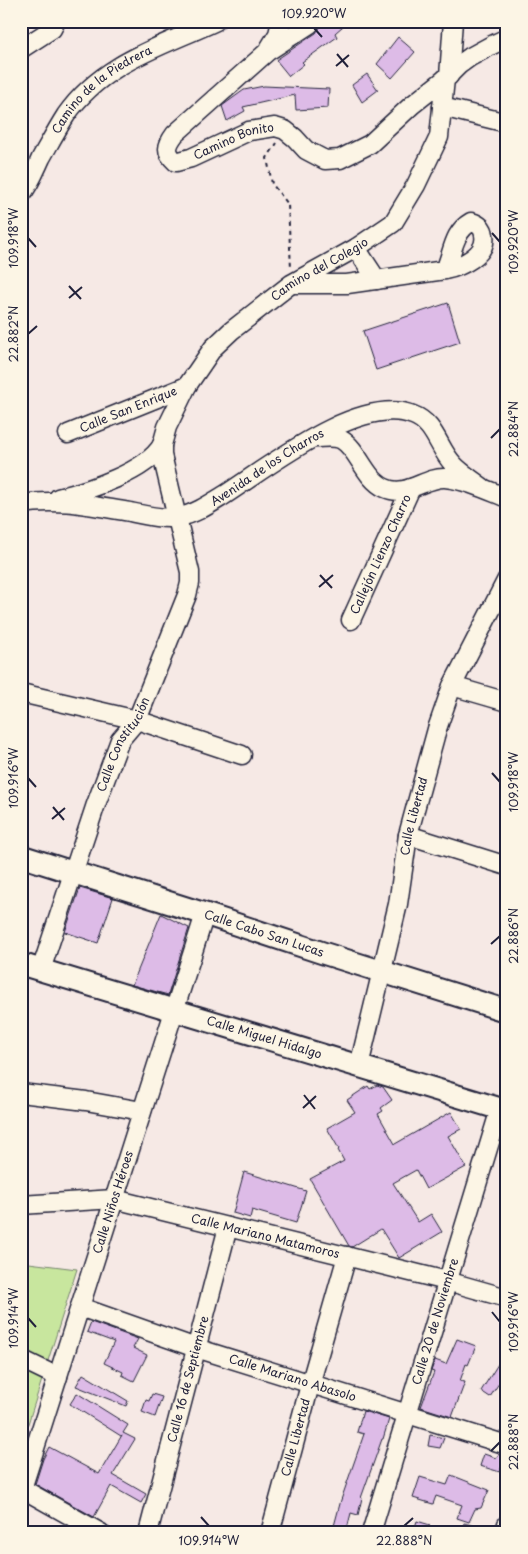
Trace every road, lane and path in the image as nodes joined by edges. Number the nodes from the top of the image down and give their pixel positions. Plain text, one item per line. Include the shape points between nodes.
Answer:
1 (216, 21) edge
2 (281, 21) edge
3 (311, 21) edge
4 (453, 21) edge
5 (48, 24) edge
6 (507, 38) edge
7 (21, 49) edge
8 (268, 52) junction
9 (447, 78) junction
10 (442, 107) junction
11 (507, 122) edge
12 (285, 130) junction
13 (21, 195) edge
14 (356, 248) junction
15 (445, 270) dead end
16 (377, 280) junction
17 (291, 284) junction
18 (188, 386) junction
19 (68, 434) dead end
20 (315, 438) junction
21 (162, 445) junction
22 (482, 487) junction
23 (411, 488) junction
24 (507, 498) edge
25 (47, 501) junction
26 (21, 504) edge
27 (178, 518) junction
28 (507, 579) edge
29 (351, 620) dead end
30 (452, 686) junction
31 (21, 692) edge
32 (507, 702) edge
33 (137, 720) junction
34 (242, 755) dead end
35 (408, 835) junction
36 (21, 856) edge
37 (506, 862) edge
38 (73, 873) junction
39 (205, 914) junction
40 (21, 964) edge
41 (42, 970) junction
42 (383, 971) junction
43 (175, 1009) junction
44 (507, 1011) edge
45 (359, 1066) junction
46 (21, 1093) edge
47 (503, 1110) edge
48 (142, 1111) junction
49 (114, 1199) junction
50 (21, 1205) edge
51 (228, 1227) junction
52 (347, 1256) junction
53 (447, 1281) junction
54 (507, 1298) edge
55 (80, 1307) junction
56 (196, 1348) junction
57 (21, 1359) edge
58 (58, 1377) junction
59 (310, 1385) junction
60 (406, 1414) junction
61 (507, 1446) edge
62 (22, 1490) edge
63 (507, 1524) edge
64 (101, 1533) edge
65 (148, 1533) edge
66 (270, 1533) edge
67 (371, 1533) edge
68 (504, 1533) edge

1 - 13 street, Camino de la Piedrera via 144,52 90,88 67,115
2 - 8 street, Camino Bonito
3 - 8 street
4 - 9 street, Camino del Colegio
5 - 7 street
6 - 9 street via 470,57
8 - 12 street, Camino Bonito via 175,134 167,147 176,162 184,161 249,131 275,127
9 - 10 street, Camino del Colegio
9 - 12 street, Camino Bonito via 370,144 340,159 325,160 306,150
10 - 11 street
10 - 14 street, Camino del Colegio via 439,136 416,185 393,223
12 - 17 path via 267,158 272,184 288,204
14 - 16 street
14 - 17 street, Camino del Colegio
15 - 16 street
16 - 17 street via 347,284
17 - 18 street, Camino del Colegio via 222,339
18 - 19 street, Calle San Enrique
18 - 21 street, Camino del Colegio
20 - 22 street, Avenida de los Charros via 337,425 366,415 396,411 414,415 427,424 454,465
20 - 23 street via 341,439 373,480 386,489
20 - 27 street, Avenida de los Charros via 292,449 207,505
21 - 25 street via 149,460 134,470
21 - 27 street, Camino del Colegio
22 - 23 street, Avenida de los Charros via 444,478
22 - 24 street, Avenida de los Charros
23 - 29 street, Callejón Lienzo Charro
25 - 26 street, Avenida de los Charros
25 - 27 street, Avenida de los Charros
27 - 33 street, Calle Constitución via 190,583
28 - 30 street, Calle Libertad
30 - 32 street
30 - 35 street, Calle Libertad
31 - 33 street
33 - 34 street
33 - 38 street, Calle Constitución via 120,740
35 - 37 street
35 - 42 street, Calle Libertad via 398,904
36 - 38 main road, Calle Cabo San Lucas
38 - 39 main road, Calle Cabo San Lucas
38 - 41 street, Calle Constitución
39 - 42 main road, Calle Cabo San Lucas
39 - 43 street, Calle Niños Héroes
40 - 41 main road, Calle Miguel Hidalgo
41 - 43 main road, Calle Miguel Hidalgo
42 - 44 main road, Calle Cabo San Lucas
42 - 45 street, Calle Libertad
43 - 45 main road, Calle Miguel Hidalgo
43 - 48 street, Calle Niños Héroes
45 - 47 main road, Calle Miguel Hidalgo
46 - 48 street
47 - 53 street, Calle 20 de Noviembre
48 - 49 street, Calle Niños Héroes
49 - 50 street, Calle Mariano Matamoros
49 - 51 street, Calle Mariano Matamoros
49 - 55 street, Calle Niños Héroes
51 - 52 street, Calle Mariano Matamoros
51 - 56 street, Calle 16 de Septiembre
52 - 53 street, Calle Mariano Matamoros
52 - 59 street, Calle Libertad
53 - 54 street, Calle Mariano Matamoros
53 - 60 street, Calle 20 de Noviembre
55 - 56 street, Calle Mariano Abasolo
55 - 58 street, Calle Niños Héroes
56 - 59 street, Calle Mariano Abasolo
56 - 65 street, Calle 16 de Septiembre
57 - 58 street
58 - 62 street, Calle Niños Héroes
59 - 60 street, Calle Mariano Abasolo
59 - 66 street, Calle Libertad
60 - 61 street, Calle Mariano Abasolo
60 - 67 street, Calle 20 de Noviembre
62 - 64 street
63 - 68 street

